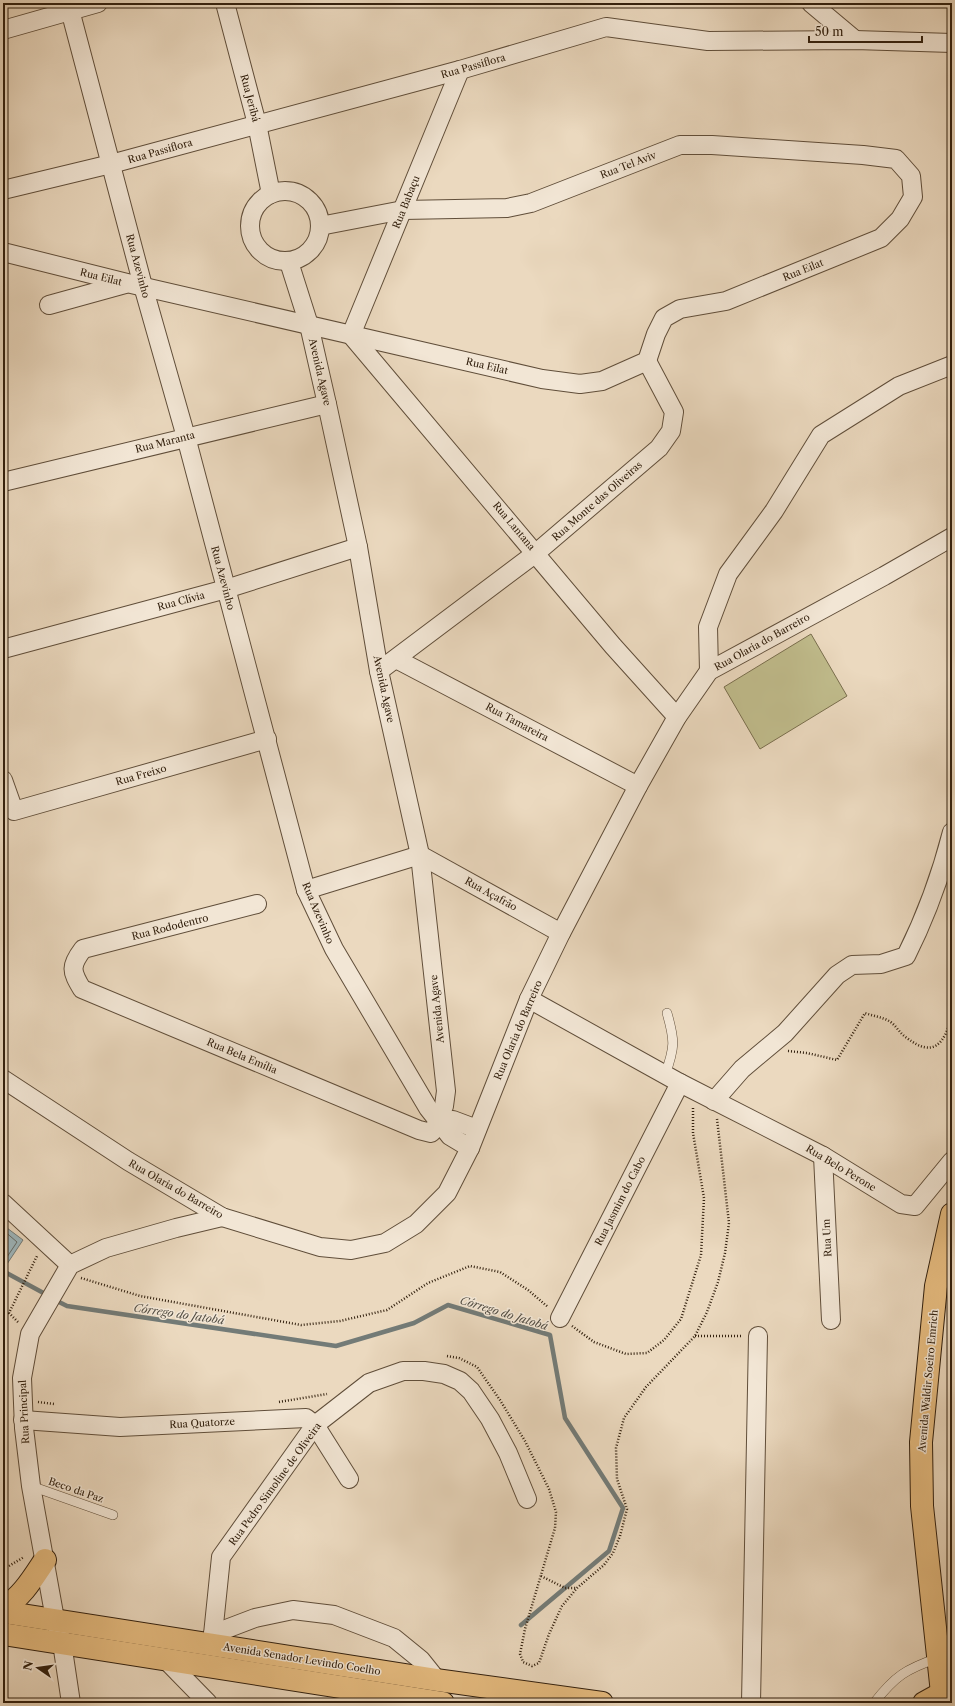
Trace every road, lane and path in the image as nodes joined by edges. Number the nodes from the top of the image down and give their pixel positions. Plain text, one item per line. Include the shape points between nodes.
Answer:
1 (98, 3) edge
2 (225, 3) edge
3 (812, 3) edge
4 (70, 10) junction
5 (3, 30) edge
6 (855, 40) junction
7 (949, 45) edge
8 (460, 70) junction
9 (257, 124) junction
10 (111, 164) junction
11 (3, 190) edge
12 (271, 194) junction
13 (913, 197) joint
14 (403, 210) junction
15 (320, 226) junction
16 (3, 252) edge
17 (289, 262) junction
18 (135, 285) junction
19 (49, 305) dead end
20 (309, 325) junction
21 (351, 335) junction
22 (647, 361) junction
23 (952, 365) edge
24 (327, 404) junction
25 (186, 437) junction
26 (3, 482) edge
27 (952, 537) edge
28 (358, 547) junction
29 (536, 553) junction
30 (226, 589) junction
31 (3, 649) edge
32 (396, 659) junction
33 (379, 671) junction
34 (709, 671) junction
35 (677, 717) junction
36 (267, 739) junction
37 (3, 780) edge
38 (638, 786) junction
39 (952, 832) edge
40 (420, 855) junction
41 (306, 890) junction
42 (257, 904) dead end
43 (561, 934) junction
44 (83, 949) joint
45 (529, 999) junction
46 (667, 1013) dead end
47 (952, 1016) edge
48 (764, 1049) junction
49 (3, 1079) edge
50 (679, 1083) junction
51 (714, 1101) junction
52 (437, 1121) junction
53 (477, 1129) junction
54 (470, 1148) junction
55 (823, 1156) junction
56 (952, 1161) edge
57 (3, 1203) edge
58 (952, 1214) edge
59 (222, 1217) junction
60 (44, 1241) junction
61 (66, 1272) junction
62 (560, 1318) junction
63 (831, 1320) dead end
64 (31, 1332) junction
65 (695, 1336) dead end
66 (758, 1336) joint
67 (24, 1420) junction
68 (316, 1425) junction
69 (349, 1479) dead end
70 (31, 1486) junction
71 (527, 1499) dead end
72 (113, 1515) dead end
73 (46, 1560) junction
74 (541, 1576) dead end
75 (576, 1588) dead end
76 (3, 1608) edge
77 (3, 1612) edge
78 (55, 1619) junction
79 (3, 1634) edge
80 (213, 1639) junction
81 (62, 1643) junction
82 (938, 1658) junction
83 (165, 1660) junction
84 (437, 1680) junction
85 (939, 1697) edge
86 (71, 1703) edge
87 (208, 1703) edge
88 (443, 1703) edge
89 (602, 1703) edge
90 (751, 1703) edge
91 (874, 1703) edge

1 - 4 street
2 - 9 street, Rua Jeribá
3 - 6 street
4 - 5 street
4 - 10 street, Rua Azevinho
6 - 7 street, Rua Passiflora
6 - 8 street, Rua Passiflora via 708,41 606,27
8 - 9 street, Rua Passiflora
8 - 14 street, Rua Babaçu
9 - 10 street, Rua Passiflora
9 - 12 street, Rua Jeribá
10 - 11 street, Rua Passiflora
10 - 18 street, Rua Azevinho
12 - 15 street via 283,191 305,197 313,205
12 - 17 street via 255,208 250,230 259,250 268,257
13 - 14 street, Rua Tel Aviv via 911,176 896,159 712,145 680,146 531,202 506,208
13 - 22 street, Rua Eilat via 900,219 881,238 726,301 680,309 664,318
14 - 15 street, Rua Tel Aviv
14 - 21 street, Rua Babaçu
15 - 17 street via 319,237 308,254
16 - 18 street, Rua Eilat
17 - 20 street, Avenida Agave
18 - 19 street
18 - 20 street, Rua Eilat
18 - 25 street, Rua Azevinho
20 - 21 street, Rua Eilat
20 - 24 street, Avenida Agave
21 - 22 street, Rua Eilat via 542,379 580,384 602,381
21 - 29 street, Rua Lantana
22 - 29 street, Rua Monte das Oliveiras via 674,412 671,431 660,448
23 - 34 street via 899,386 821,435 774,511 728,574 708,627
24 - 25 street, Rua Maranta
24 - 28 street, Avenida Agave
25 - 26 street, Rua Maranta
25 - 30 street, Rua Azevinho
27 - 34 street, Rua Olaria do Barreiro
28 - 30 street, Rua Clívia
28 - 33 street, Avenida Agave
29 - 32 street, Rua Monte das Oliveiras
29 - 35 street, Rua Lantana via 613,646
30 - 31 street, Rua Clívia
30 - 36 street, Rua Azevinho
32 - 33 street, Rua Monte das Oliveiras
32 - 38 street, Rua Tamareira
33 - 40 street, Avenida Agave
34 - 35 street, Rua Olaria do Barreiro
35 - 38 street, Rua Olaria do Barreiro
36 - 37 street, Rua Freixo via 14,811
36 - 41 street, Rua Azevinho
38 - 43 street, Rua Olaria do Barreiro
39 - 48 street via 942,872 906,956 881,964 852,965 837,974 785,1033
40 - 41 street
40 - 43 street, Rua Açafrão
40 - 52 street, Avenida Agave via 446,1091 444,1106
41 - 52 street, Rua Azevinho via 334,949
42 - 44 street, Rua Rododentro
43 - 45 street, Rua Olaria do Barreiro
44 - 52 street, Rua Bela Emília via 74,961 74,975 82,989 419,1130 431,1133
45 - 50 street, Rua Belo Perone
45 - 53 street, Rua Olaria do Barreiro
46 - 50 lane via 673,1034
47 - 48 path via 938,1046 931,1048 924,1048 907,1038 889,1021 865,1013 836,1060 807,1053
48 - 51 street
49 - 59 street, Rua Olaria do Barreiro via 128,1161
50 - 51 street, Rua Belo Perone
50 - 62 street, Rua Jasmim do Cabo
50 - 62 path via 693,1133 704,1198 701,1255 681,1319 664,1340 646,1352 626,1354 594,1342
51 - 55 street, Rua Belo Perone
52 - 53 street via 453,1120
52 - 54 street, Rua Azevinho via 450,1136
53 - 54 street, Rua Olaria do Barreiro
54 - 59 street, Rua Olaria do Barreiro via 447,1193 416,1224 385,1243 351,1250 320,1247
55 - 56 street, Rua Belo Perone via 901,1204 915,1206
55 - 63 street, Rua Um
57 - 60 street
58 - 82 main road, Avenida Waldir Soeiro Emrich via 936,1286 921,1442 922,1506
59 - 61 street via 106,1248
60 - 61 street
60 - 64 path via 9,1313
61 - 62 path via 140,1296 301,1325 340,1321 386,1310 428,1283 470,1266 500,1272 528,1290
61 - 64 street, Rua Principal
64 - 67 street, Rua Principal via 22,1378
65 - 66 path
66 - 90 street
67 - 68 street, Rua Quatorze via 120,1427 306,1418
67 - 70 street, Rua Principal
68 - 69 street
68 - 71 street, Rua Pedro Simoline de Oliveira via 369,1383 403,1371 444,1374 460,1381 472,1391 507,1451
68 - 80 street, Rua Pedro Simoline de Oliveira via 221,1557
70 - 72 lane, Beco da Paz
70 - 73 street, Rua Principal
73 - 76 main road via 27,1588
73 - 78 street, Rua Principal
74 - 75 path via 565,1588
77 - 78 main road, Avenida Senador Levindo Coelho
78 - 80 main road, Avenida Senador Levindo Coelho
78 - 81 street, Rua Principal
79 - 81 main road
80 - 84 main road, Avenida Senador Levindo Coelho
80 - 84 street via 255,1618 293,1610 334,1615 394,1638 421,1660
81 - 83 main road
81 - 86 street, Rua Principal
82 - 85 main road, Avenida Waldir Soeiro Emrich
82 - 91 lane via 912,1667 898,1677
83 - 87 street
83 - 88 main road
84 - 89 main road, Avenida Senador Levindo Coelho

